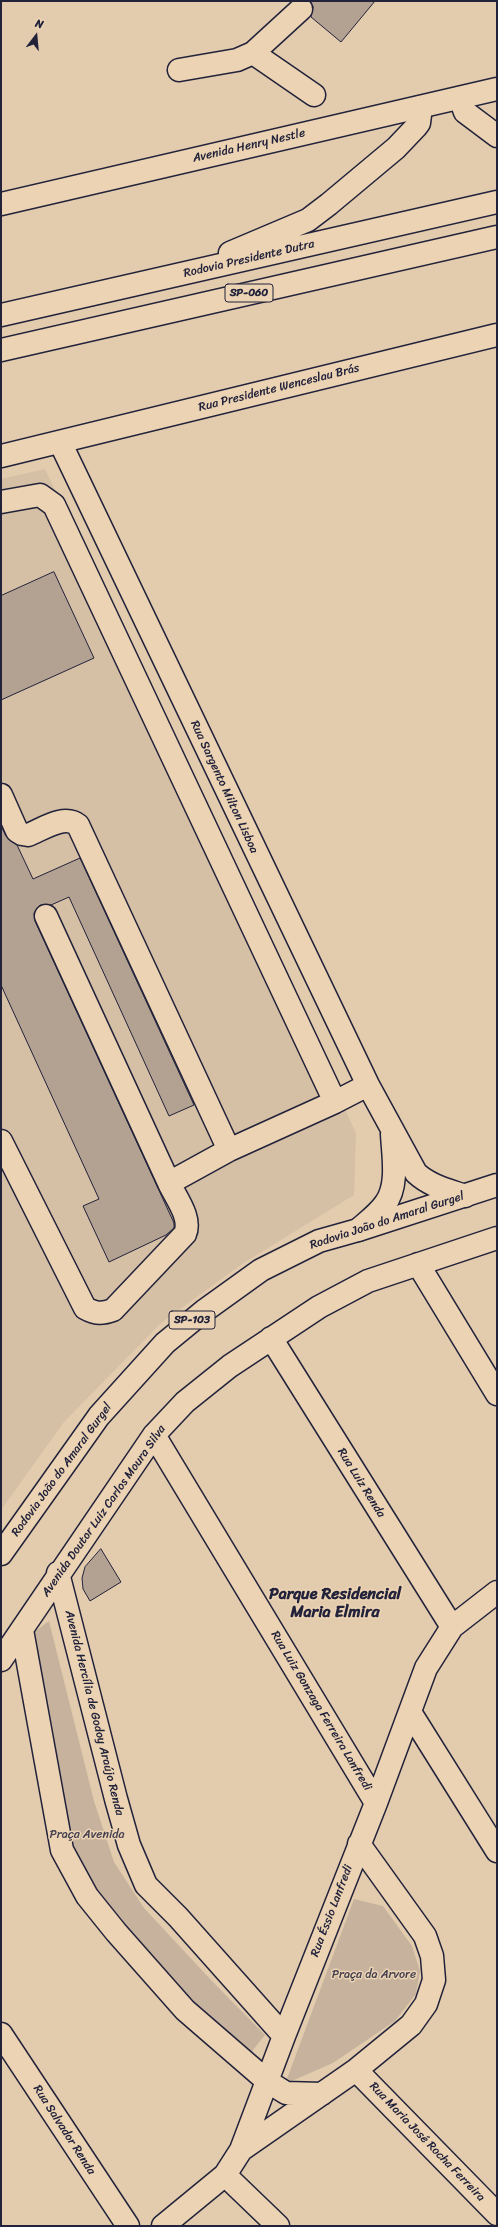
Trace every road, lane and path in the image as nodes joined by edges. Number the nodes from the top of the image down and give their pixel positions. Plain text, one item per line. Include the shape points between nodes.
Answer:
1 (301, 9) dead end
2 (253, 53) junction
3 (179, 70) dead end
4 (497, 89) edge
5 (314, 95) dead end
6 (460, 98) junction
7 (421, 107) junction
8 (497, 136) edge
9 (497, 202) edge
10 (1, 204) edge
11 (497, 237) edge
12 (171, 277) junction
13 (1, 315) edge
14 (497, 335) edge
15 (1, 350) edge
16 (60, 442) junction
17 (1, 456) edge
18 (1, 502) edge
19 (1, 794) edge
20 (46, 916) dead end
21 (368, 1085) junction
22 (335, 1102) junction
23 (392, 1130) junction
24 (1, 1141) edge
25 (229, 1150) junction
26 (169, 1182) junction
27 (497, 1185) edge
28 (465, 1196) junction
29 (358, 1230) junction
30 (497, 1238) edge
31 (418, 1264) junction
32 (271, 1338) junction
33 (497, 1394) edge
34 (154, 1435) junction
35 (1, 1554) edge
36 (58, 1573) junction
37 (497, 1592) edge
38 (452, 1627) junction
39 (22, 1630) junction
40 (1, 1660) edge
41 (410, 1712) junction
42 (376, 1803) junction
43 (359, 1844) junction
44 (497, 1851) edge
45 (1, 2034) edge
46 (284, 2036) junction
47 (356, 2070) junction
48 (266, 2081) junction
49 (322, 2094) junction
50 (241, 2150) junction
51 (226, 2175) junction
52 (497, 2214) edge
53 (128, 2226) edge
54 (162, 2226) edge
55 (278, 2226) edge

1 - 2 main road
2 - 3 main road via 237,60
2 - 5 main road
4 - 6 main road, Avenida Henry Nestle
6 - 7 main road, Avenida Henry Nestle
6 - 8 main road via 465,112
7 - 10 main road, Avenida Henry Nestle
7 - 12 main road via 419,123 396,148 308,220
9 - 12 main road, Rodovia Presidente Dutra
11 - 15 main road, SP-060
12 - 13 main road, Rodovia Presidente Dutra
14 - 16 main road, Rua Presidente Wenceslau Brás
16 - 17 main road, Rua Presidente Wenceslau Brás
16 - 21 main road, Rua Sargento Milton Lisboa
18 - 22 main road via 40,495 54,506
19 - 25 main road via 17,831 22,834 28,835 65,820 72,820 78,825
20 - 26 main road
21 - 22 main road
21 - 23 main road, Rua Sargento Milton Lisboa
22 - 25 main road
23 - 28 main road, Rua Sargento Milton Lisboa via 416,1173 424,1180
23 - 29 main road via 391,1194 385,1204
24 - 26 main road via 85,1308 94,1313 103,1314 113,1310 185,1234 188,1227 187,1219
25 - 26 main road
27 - 28 main road, Rodovia João do Amaral Gurgel / SP-103
28 - 29 main road, Rodovia João do Amaral Gurgel / SP-103
29 - 35 main road, Rodovia João do Amaral Gurgel / SP-103 via 319,1241 261,1270 165,1343 99,1416
30 - 31 main road, Avenida Doutor Luiz Carlos Moura Silva
31 - 32 main road, Avenida Doutor Luiz Carlos Moura Silva via 368,1281 319,1307
31 - 33 main road
32 - 34 main road, Avenida Doutor Luiz Carlos Moura Silva via 230,1366 185,1402
32 - 38 main road, Rua Luiz Renda
34 - 36 main road, Avenida Doutor Luiz Carlos Moura Silva
34 - 42 main road, Rua Luiz Gonzaga Ferreira Lanfredi
36 - 39 main road, Avenida Doutor Luiz Carlos Moura Silva
36 - 46 main road, Avenida Hercília de Godoy Araújo Renda via 120,1815 129,1845 146,1885 178,1917
37 - 38 main road, Rua Éssio Lanfredi
38 - 41 main road, Rua Éssio Lanfredi via 426,1668
39 - 40 main road, Avenida Doutor Luiz Carlos Moura Silva
39 - 48 main road via 62,1850 87,1896 116,1932 185,2010
41 - 42 main road, Rua Éssio Lanfredi
41 - 44 main road
42 - 43 main road, Rua Éssio Lanfredi
43 - 46 main road, Rua Éssio Lanfredi
43 - 47 main road via 425,1936 432,1956 434,1980 426,2004 411,2025
45 - 53 main road, Rua Salvador Renda
46 - 48 main road, Rua Éssio Lanfredi
47 - 49 main road
47 - 52 main road, Rua Maria José Rocha Ferreira
48 - 49 main road via 286,2093
48 - 50 main road, Rua Éssio Lanfredi
49 - 50 main road
50 - 51 main road, Rua Éssio Lanfredi
51 - 54 main road, Rua Éssio Lanfredi
51 - 55 main road

